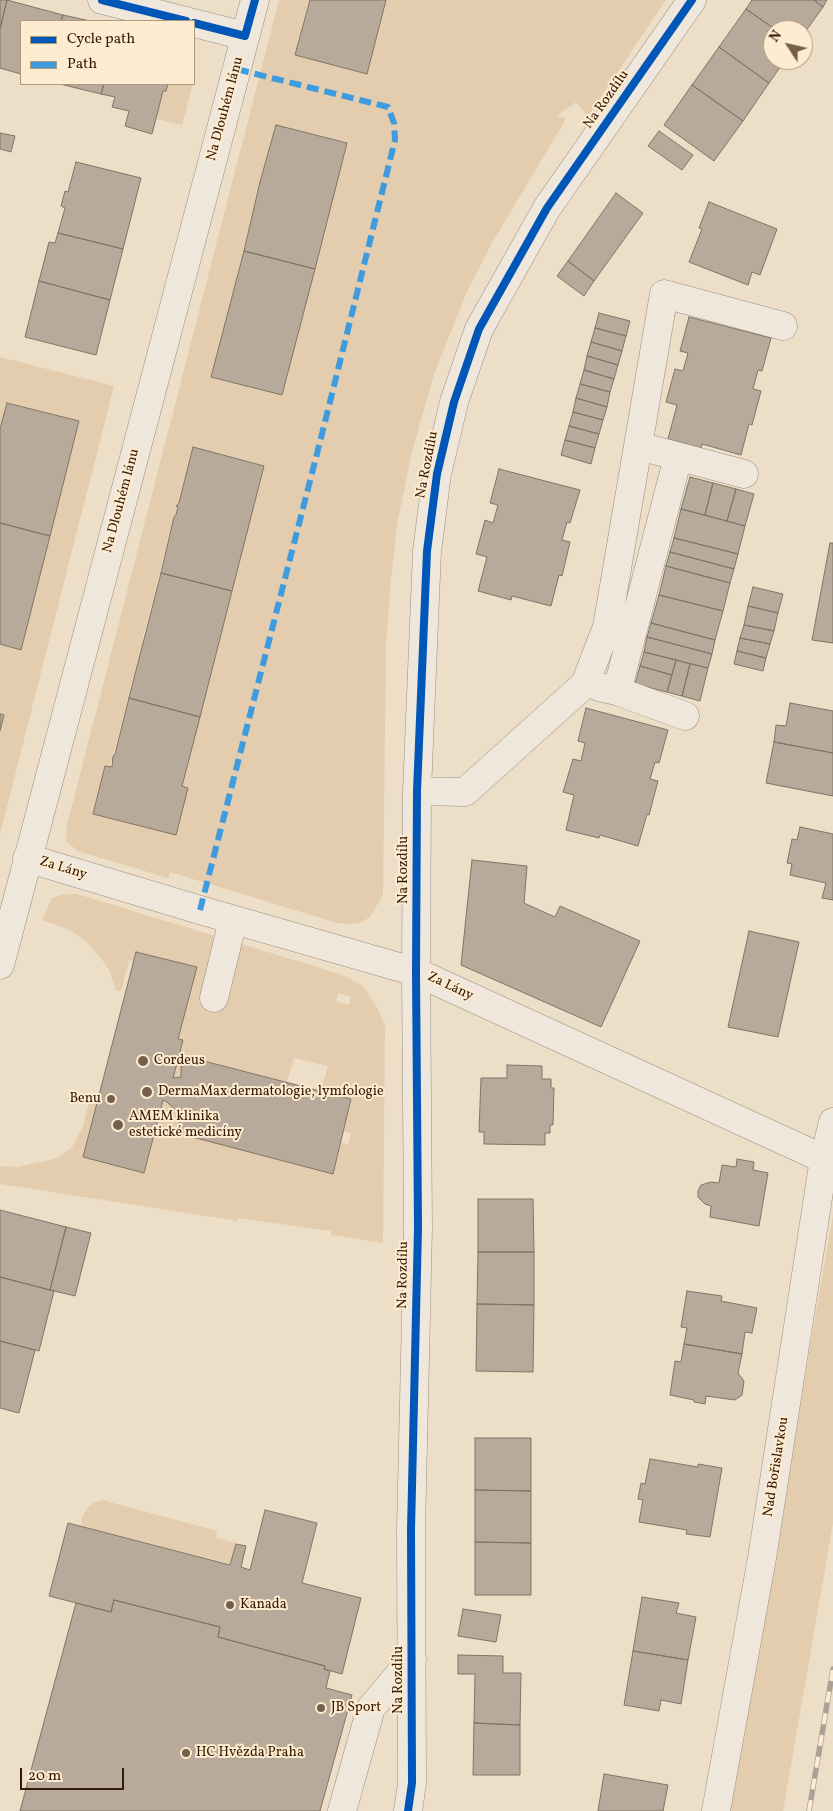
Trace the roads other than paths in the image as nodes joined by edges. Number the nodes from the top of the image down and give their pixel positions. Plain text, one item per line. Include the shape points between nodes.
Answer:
1 (102, 0) edge
2 (255, 0) edge
3 (692, 0) edge
4 (182, 20) edge
5 (195, 23) edge
6 (245, 36) junction
7 (783, 326) dead end
8 (639, 446) junction
9 (678, 456) junction
10 (744, 474) dead end
11 (585, 684) junction
12 (617, 691) junction
13 (685, 716) dead end
14 (418, 791) junction
15 (27, 858) junction
16 (233, 920) junction
17 (0, 965) edge
18 (416, 972) junction
19 (214, 998) dead end
20 (833, 1122) edge
21 (824, 1159) junction
22 (412, 1659) junction
23 (342, 1811) edge
24 (408, 1811) edge
25 (716, 1811) edge

1 - 4 street
2 - 6 street, Na Dlouhém lánu
3 - 14 street, Na Rozdílu via 547,208 479,329 454,402 437,474 428,541
5 - 6 street
6 - 15 street, Na Dlouhém lánu
7 - 8 street via 664,294
8 - 9 street
8 - 11 street via 607,627
9 - 10 street
9 - 12 street
11 - 12 street
11 - 14 street via 465,792
12 - 13 street
14 - 18 street, Na Rozdílu
15 - 16 street, Za Lány
15 - 17 street, Na Dlouhém lánu
16 - 18 street, Za Lány
16 - 19 street
18 - 21 street, Za Lány
18 - 22 street, Na Rozdílu via 418,1228 411,1530
20 - 21 street, Nad Bořislavkou
21 - 25 street, Nad Bořislavkou via 762,1558
22 - 23 street via 371,1708
22 - 24 street, Na Rozdílu via 412,1783

